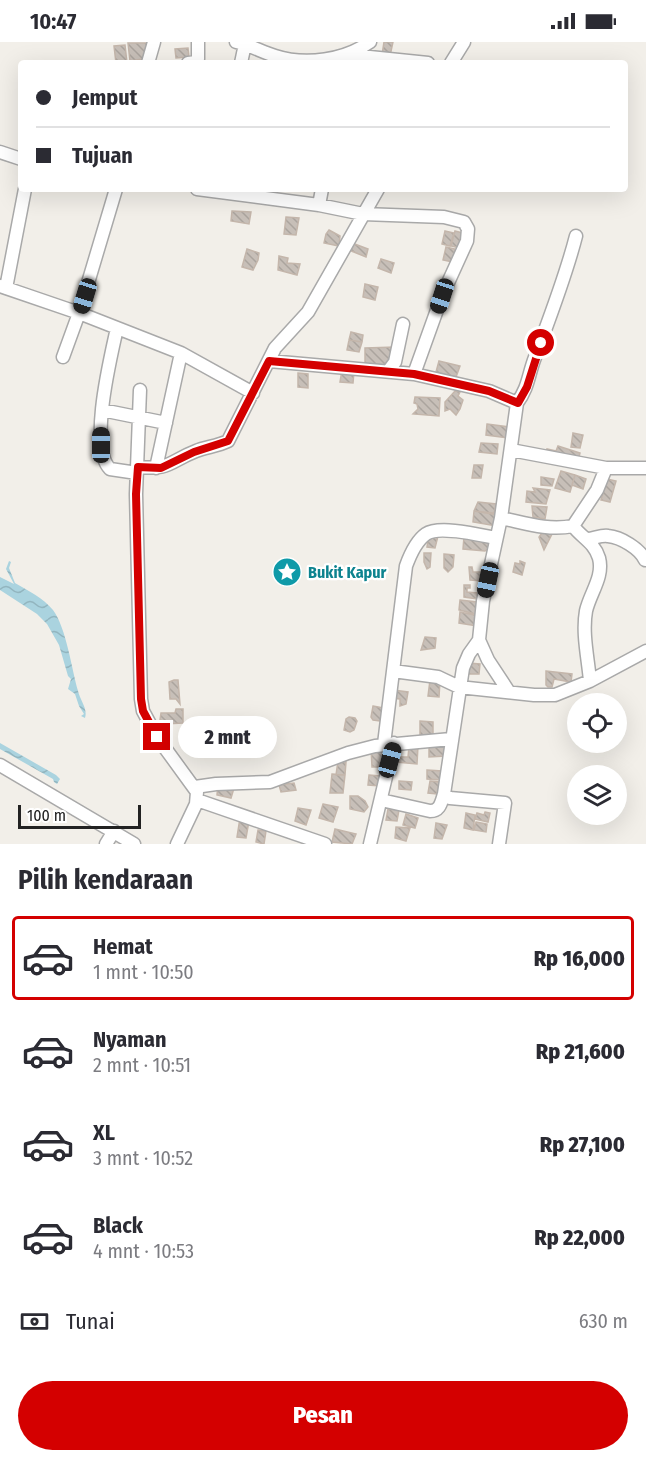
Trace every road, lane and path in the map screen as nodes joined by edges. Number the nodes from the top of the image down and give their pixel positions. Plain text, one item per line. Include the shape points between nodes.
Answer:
1 (154, 42) edge
2 (198, 42) edge
3 (277, 42) edge
4 (370, 42) edge
5 (464, 42) edge
6 (240, 43) edge
7 (277, 57) junction
8 (348, 59) edge
9 (149, 60) edge
10 (197, 60) edge
11 (241, 60) edge
12 (368, 60) edge
13 (453, 60) edge
14 (0, 152) edge
15 (18, 158) edge
16 (24, 192) edge
17 (115, 192) edge
18 (231, 192) edge
19 (321, 192) edge
20 (376, 192) edge
21 (319, 206) junction
22 (363, 214) junction
23 (576, 236) dead end
24 (3, 287) edge
25 (79, 313) junction
26 (403, 324) dead end
27 (117, 328) junction
28 (181, 353) junction
29 (63, 357) dead end
30 (269, 361) junction
31 (389, 370) junction
32 (414, 374) junction
33 (140, 390) dead end
34 (253, 393) junction
35 (518, 403) junction
36 (102, 410) junction
37 (139, 417) junction
38 (166, 423) junction
39 (511, 450) junction
40 (156, 468) junction
41 (606, 468) junction
42 (646, 468) edge
43 (137, 470) junction
44 (501, 518) junction
45 (573, 526) junction
46 (496, 538) junction
47 (588, 539) junction
48 (645, 560) edge
49 (479, 640) junction
50 (646, 651) edge
51 (393, 671) junction
52 (590, 681) junction
53 (459, 687) junction
54 (509, 692) junction
55 (451, 739) junction
56 (389, 744) junction
57 (0, 765) edge
58 (196, 794) junction
59 (444, 794) junction
60 (381, 800) junction
61 (114, 831) junction
62 (106, 844) edge
63 (134, 844) edge
64 (177, 844) edge
65 (325, 844) edge
66 (370, 844) edge
67 (499, 844) edge

1 - 9 street
2 - 10 street
3 - 7 street
4 - 8 street
5 - 13 street
6 - 7 street
6 - 11 street
7 - 8 street
8 - 12 street
14 - 15 street
16 - 24 street
17 - 25 street
18 - 21 street
19 - 21 street
20 - 22 street
21 - 22 street
22 - 30 street via 308,312 278,343
22 - 32 street via 444,217 460,220 467,226 467,241
23 - 35 street via 527,387
24 - 25 street
25 - 27 street
25 - 29 street
26 - 31 street via 395,362
27 - 28 street
27 - 36 street
28 - 34 street
28 - 38 street
30 - 31 street
30 - 34 street
31 - 32 street
32 - 35 street via 489,391
33 - 37 street
34 - 40 street via 228,441
35 - 39 street
36 - 37 street
36 - 43 street via 101,445 107,466 113,471
37 - 38 street
37 - 43 street
38 - 40 street
39 - 41 street
39 - 44 street
40 - 43 street
41 - 42 street
41 - 45 street via 597,490
43 - 58 street via 143,711
44 - 45 street via 543,528
44 - 46 street
45 - 47 street
46 - 49 street
46 - 51 street via 439,530 421,538 405,566
47 - 48 street via 612,536 638,550
47 - 52 street via 600,566 586,612
49 - 53 street via 466,660
49 - 54 street
50 - 52 street
51 - 53 street via 438,677
51 - 56 street
52 - 54 street via 555,695
53 - 54 street
53 - 55 street
55 - 56 street
55 - 59 street
56 - 58 street via 348,753 270,783 216,784
56 - 60 street
57 - 61 street
58 - 64 street
58 - 65 street
59 - 60 street via 439,807 432,811
59 - 67 street via 450,798 505,803
60 - 66 street
61 - 62 street
61 - 63 street

